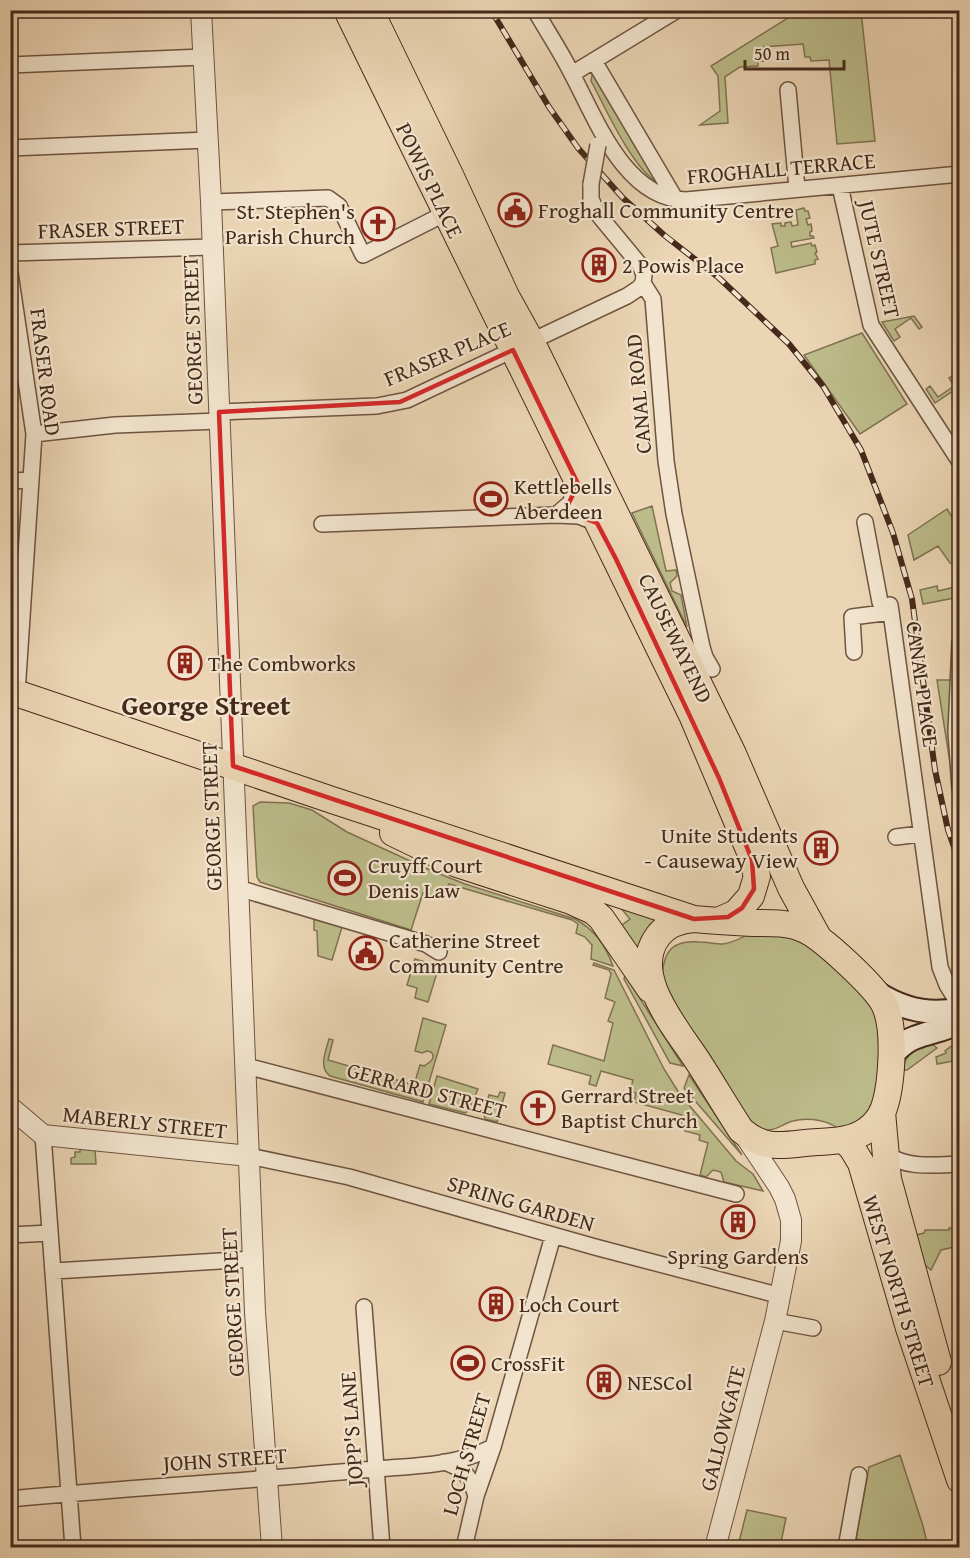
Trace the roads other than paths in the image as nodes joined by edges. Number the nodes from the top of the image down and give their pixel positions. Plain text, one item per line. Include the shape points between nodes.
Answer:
1 (201, 10) edge
2 (347, 10) edge
3 (370, 10) edge
4 (535, 10) edge
5 (677, 10) edge
6 (203, 57) junction
7 (594, 61) junction
8 (10, 65) edge
9 (572, 74) junction
10 (788, 90) dead end
11 (599, 138) junction
12 (208, 140) junction
13 (10, 148) edge
14 (960, 174) edge
15 (840, 186) junction
16 (797, 189) junction
17 (676, 200) junction
18 (211, 202) junction
19 (446, 213) junction
20 (212, 248) junction
21 (10, 253) edge
22 (10, 273) edge
23 (642, 284) junction
24 (522, 346) junction
25 (219, 416) junction
26 (34, 434) junction
27 (960, 462) edge
28 (31, 480) junction
29 (10, 481) edge
30 (579, 484) junction
31 (556, 515) junction
32 (865, 522) dead end
33 (597, 523) junction
34 (322, 524) dead end
35 (887, 584) dead end
36 (891, 612) junction
37 (960, 642) edge
38 (854, 652) dead end
39 (712, 669) dead end
40 (14, 692) edge
41 (233, 766) junction
42 (960, 789) edge
43 (332, 800) junction
44 (920, 834) junction
45 (896, 837) dead end
46 (238, 888) junction
47 (706, 920) junction
48 (818, 936) junction
49 (439, 952) dead end
50 (877, 993) junction
51 (657, 1000) junction
52 (960, 1007) edge
53 (960, 1022) edge
54 (891, 1055) junction
55 (246, 1066) junction
56 (10, 1107) edge
57 (882, 1112) junction
58 (741, 1130) junction
59 (43, 1135) junction
60 (844, 1140) junction
61 (794, 1144) junction
62 (885, 1153) junction
63 (249, 1156) junction
64 (960, 1164) edge
65 (779, 1187) junction
66 (736, 1194) dead end
67 (50, 1233) junction
68 (10, 1235) edge
69 (553, 1236) junction
70 (253, 1259) junction
71 (54, 1271) junction
72 (781, 1296) junction
73 (364, 1307) dead end
74 (775, 1321) junction
75 (813, 1328) dead end
76 (960, 1428) edge
77 (493, 1447) junction
78 (444, 1462) junction
79 (376, 1468) junction
80 (859, 1475) dead end
81 (267, 1479) junction
82 (960, 1480) edge
83 (68, 1493) junction
84 (476, 1496) junction
85 (10, 1498) edge
86 (73, 1548) edge
87 (272, 1548) edge
88 (382, 1548) edge
89 (464, 1548) edge
90 (715, 1548) edge
91 (846, 1548) edge

1 - 6 street, GEORGE STREET
2 - 19 main road, POWIS PLACE
3 - 24 main road, POWIS PLACE via 506,296
4 - 9 street, FROGHALL TERRACE
5 - 7 street
6 - 8 street
6 - 12 street, GEORGE STREET
7 - 9 street
7 - 17 street
9 - 11 street, FROGHALL TERRACE
10 - 16 street
11 - 17 street, FROGHALL TERRACE via 643,185 662,197
11 - 23 street, CANAL ROAD, bridge via 591,184 594,207 640,266
12 - 13 street
12 - 18 street, GEORGE STREET
14 - 15 street, FROGHALL TERRACE
15 - 16 street, FROGHALL TERRACE
15 - 27 street, JUTE STREET via 871,325
16 - 17 street, FROGHALL TERRACE
18 - 19 street via 327,198 339,206 363,255
18 - 20 street, GEORGE STREET
19 - 24 main road, POWIS PLACE
20 - 21 street, FRASER STREET
20 - 25 street, GEORGE STREET
22 - 26 street, FRASER ROAD
23 - 24 street, FRASER PLACE via 627,296
23 - 39 street, CANAL ROAD via 653,299 662,423 674,514 702,647
24 - 25 street, FRASER PLACE via 391,404
24 - 30 main road, CAUSEWAYEND
24 - 48 main road, CAUSEWAYEND via 733,753 791,888
25 - 26 street, FRASER PLACE
25 - 41 street, GEORGE STREET
26 - 28 street, FRASER ROAD
28 - 29 street
28 - 40 street, FRASER ROAD
30 - 31 street via 570,503
30 - 33 main road, CAUSEWAYEND
31 - 33 street via 579,516
31 - 34 street
32 - 36 street, CANAL PLACE via 880,602
33 - 47 main road, CAUSEWAYEND via 692,715 755,869 756,881 736,913
35 - 36 street, CANAL PLACE
36 - 38 street, CANAL PLACE via 852,617
36 - 44 street, CANAL PLACE
37 - 42 street via 956,742
40 - 41 main road
41 - 43 main road
41 - 46 street, GEORGE STREET
43 - 47 main road
43 - 51 main road via 457,864 593,911
44 - 45 street
44 - 52 street, CANAL PLACE via 940,967
46 - 49 street via 426,944
46 - 55 street, GEORGE STREET
47 - 48 main road via 792,925
47 - 51 main road via 671,925 652,946 648,966
48 - 50 main road
50 - 52 main road via 919,1010 940,1012
50 - 54 main road, WEST NORTH STREET via 889,1018
51 - 58 main road
53 - 54 main road via 908,1041
54 - 57 main road, WEST NORTH STREET
55 - 63 street, GEORGE STREET
55 - 66 street, GERRARD STREET
56 - 59 street, MABERLY STREET
57 - 60 main road via 866,1131
57 - 62 main road, WEST NORTH STREET
58 - 61 main road via 758,1143
58 - 65 street, GALLOWGATE
59 - 63 street, MABERLY STREET
59 - 67 street
60 - 61 main road
60 - 82 main road, WEST NORTH STREET via 861,1163 909,1328
61 - 65 street, GALLOWGATE via 783,1154 779,1165
62 - 64 street via 908,1164
62 - 76 main road, WEST NORTH STREET via 888,1179 925,1318
63 - 69 street, SPRING GARDEN via 349,1177
63 - 70 street, GEORGE STREET
65 - 72 street, GALLOWGATE via 791,1230
67 - 68 street
67 - 71 street
69 - 72 street, SPRING GARDEN
69 - 77 street, LOCH STREET
70 - 71 street
70 - 81 street, GEORGE STREET
71 - 83 street
72 - 74 street, GALLOWGATE
73 - 79 street, JOPP'S LANE
74 - 75 street
74 - 90 street, GALLOWGATE
77 - 78 street, JOHN STREET via 475,1457
77 - 84 street, LOCH STREET
78 - 79 street, JOHN STREET
78 - 84 street via 468,1475
79 - 81 street, JOHN STREET
79 - 88 street, JOPP'S LANE
80 - 91 street
81 - 83 street, JOHN STREET
81 - 87 street, GEORGE STREET
83 - 85 street, JOHN STREET
83 - 86 street
84 - 89 street, LOCH STREET

